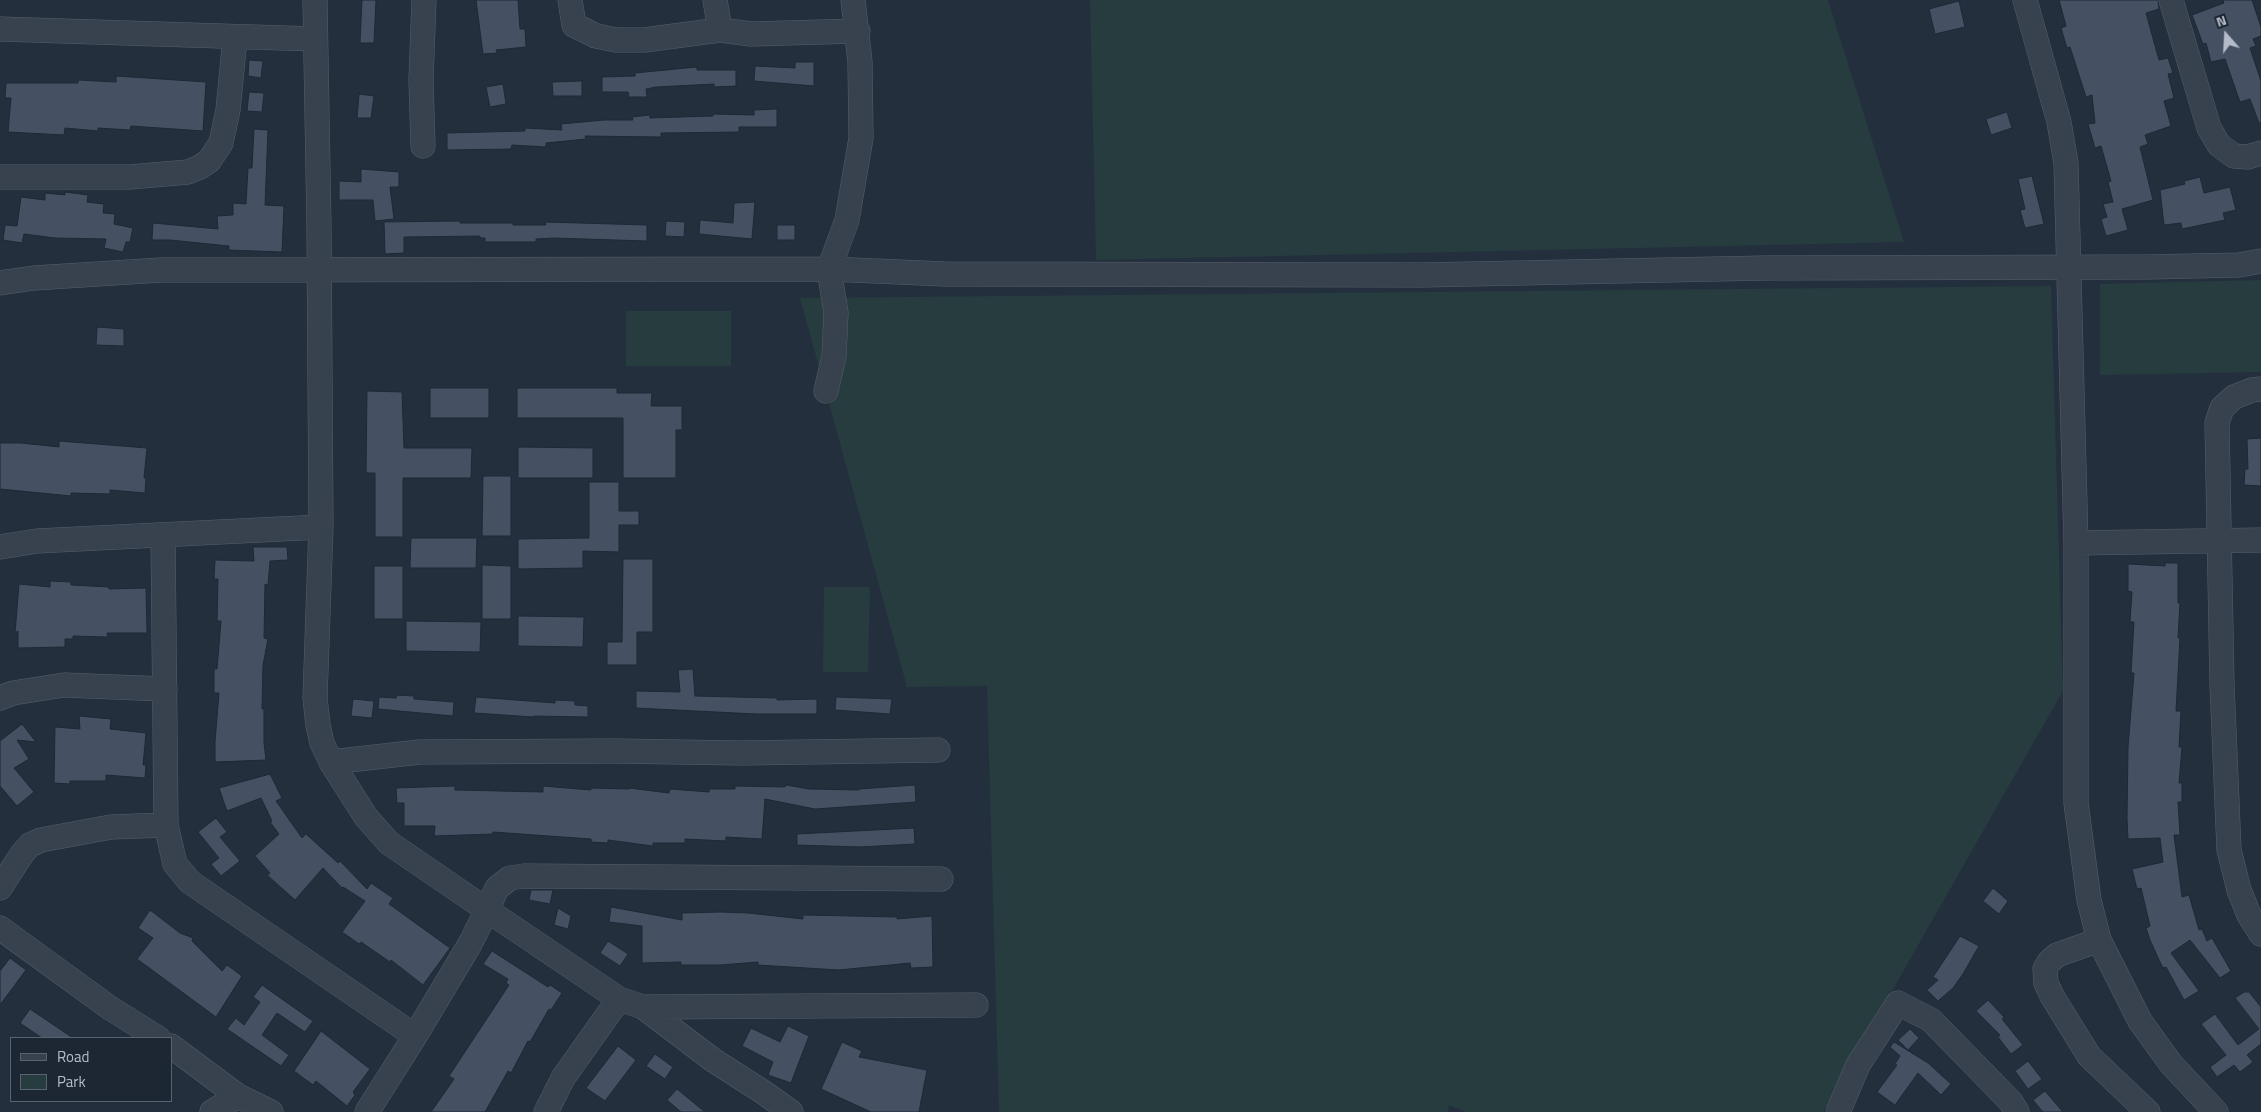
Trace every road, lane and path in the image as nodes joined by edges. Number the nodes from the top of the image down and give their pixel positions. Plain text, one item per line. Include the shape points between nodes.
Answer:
1 (315, 0) edge
2 (424, 0) edge
3 (570, 0) edge
4 (715, 0) edge
5 (853, 0) edge
6 (2025, 0) edge
7 (2172, 0) edge
8 (0, 29) edge
9 (720, 30) junction
10 (858, 31) junction
11 (234, 38) junction
12 (315, 39) junction
13 (423, 146) dead end
14 (2261, 153) edge
15 (0, 177) edge
16 (2261, 261) edge
17 (2070, 268) junction
18 (829, 269) junction
19 (318, 271) junction
20 (0, 283) edge
21 (2261, 389) edge
22 (826, 391) dead end
23 (322, 527) junction
24 (163, 535) junction
25 (2220, 539) junction
26 (2261, 540) edge
27 (2076, 543) junction
28 (0, 547) edge
29 (165, 689) junction
30 (0, 698) edge
31 (938, 750) dead end
32 (331, 762) junction
33 (166, 824) junction
34 (941, 878) dead end
35 (0, 888) edge
36 (487, 910) junction
37 (0, 928) edge
38 (2261, 934) edge
39 (2099, 940) junction
40 (619, 999) junction
41 (976, 1005) dead end
42 (643, 1007) junction
43 (415, 1036) junction
44 (156, 1037) edge
45 (172, 1047) edge
46 (238, 1096) junction
47 (212, 1112) edge
48 (270, 1112) edge
49 (366, 1112) edge
50 (546, 1112) edge
51 (791, 1112) edge
52 (1838, 1112) edge
53 (2017, 1112) edge
54 (2148, 1112) edge
55 (2216, 1112) edge

1 - 12 street
2 - 13 street
3 - 9 street via 574,25 596,36 616,40 644,40
4 - 9 street
5 - 10 street
6 - 17 street via 2059,122 2066,163
7 - 14 street via 2209,128 2219,145 2234,156 2248,157
8 - 11 street
9 - 10 street via 751,34
10 - 18 street via 860,138 847,220
11 - 12 street
11 - 15 street via 228,110 221,143 209,161 200,167 188,172 130,177
12 - 19 street
16 - 17 street via 2238,265
17 - 18 street via 1775,268 1422,275 945,274
17 - 27 street
18 - 19 street
18 - 22 street via 836,313 834,356
19 - 20 street via 161,270
19 - 23 street
21 - 25 street via 2234,398 2222,408 2216,423
23 - 24 street
23 - 32 street via 315,698 322,743
24 - 28 street via 37,541
24 - 29 street
25 - 26 street
25 - 27 street
25 - 38 street via 2229,850 2239,890
27 - 39 street via 2076,803 2089,900
29 - 30 street via 64,685
29 - 33 street
31 - 32 street via 420,752
32 - 36 street via 366,817 389,843
33 - 35 street via 111,827 41,840 22,854
33 - 43 street via 175,864 190,882
34 - 36 street via 524,876 510,878 498,888
36 - 40 street
36 - 43 street
37 - 44 street via 110,1008
39 - 54 street via 2057,955 2044,969 2046,983 2089,1056
39 - 55 street via 2140,1021 2171,1064
40 - 42 street
40 - 50 street via 563,1078
41 - 42 street
42 - 51 street via 713,1060
43 - 49 street
45 - 46 street
46 - 47 street
46 - 48 street
52 - 53 street via 1858,1065 1898,1003 1931,1020

